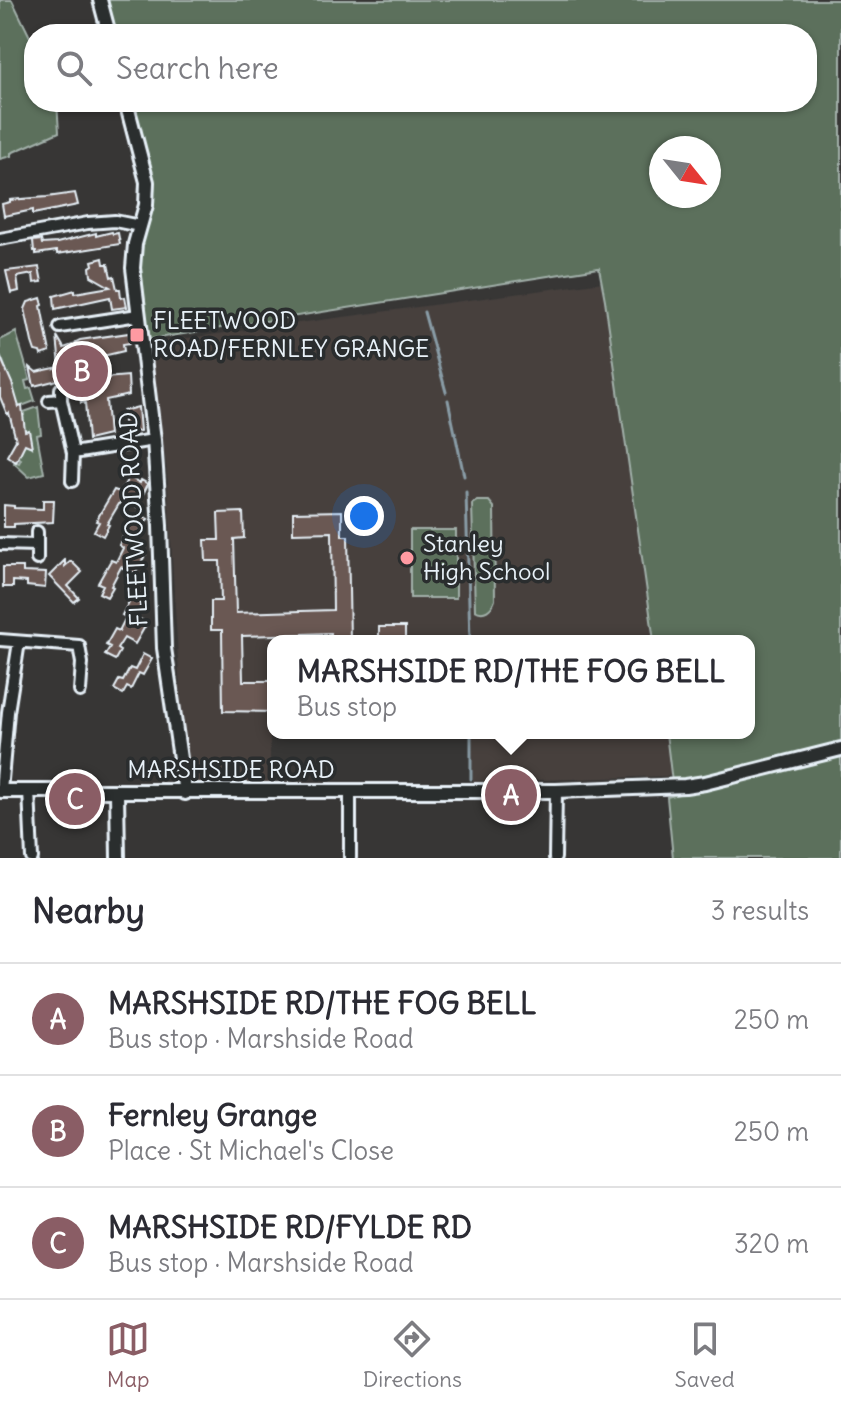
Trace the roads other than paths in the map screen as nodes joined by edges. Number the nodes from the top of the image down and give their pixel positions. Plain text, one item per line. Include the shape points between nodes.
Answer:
1 (100, 0) edge
2 (106, 24) edge
3 (129, 112) edge
4 (140, 226) junction
5 (0, 239) edge
6 (138, 315) junction
7 (60, 327) dead end
8 (49, 401) dead end
9 (154, 440) junction
10 (73, 453) junction
11 (58, 475) dead end
12 (37, 532) dead end
13 (0, 544) edge
14 (37, 545) junction
15 (37, 559) dead end
16 (0, 640) edge
17 (19, 642) junction
18 (80, 691) dead end
19 (841, 749) edge
20 (29, 790) junction
21 (0, 791) edge
22 (556, 791) junction
23 (117, 792) junction
24 (350, 792) junction
25 (185, 793) junction
26 (32, 858) edge
27 (118, 858) edge
28 (350, 858) edge
29 (555, 858) edge

1 - 2 street
3 - 4 street, FLEETWOOD ROAD via 147,182
4 - 5 street via 88,223
4 - 6 street, FLEETWOOD ROAD via 133,268
6 - 7 street
6 - 9 street, FLEETWOOD ROAD
8 - 10 street via 61,394
9 - 10 street
9 - 25 street, FLEETWOOD ROAD via 164,648
10 - 11 street via 72,478
12 - 14 street
13 - 14 street
14 - 15 street
16 - 17 street
17 - 18 street via 79,646
17 - 21 street
19 - 22 street, MARSHSIDE ROAD via 685,786
20 - 21 street, MARSHSIDE ROAD
20 - 23 street, MARSHSIDE ROAD
20 - 26 street
22 - 24 street, MARSHSIDE ROAD
22 - 29 street
23 - 25 street, MARSHSIDE ROAD
23 - 27 street
24 - 25 street, MARSHSIDE ROAD
24 - 28 street

